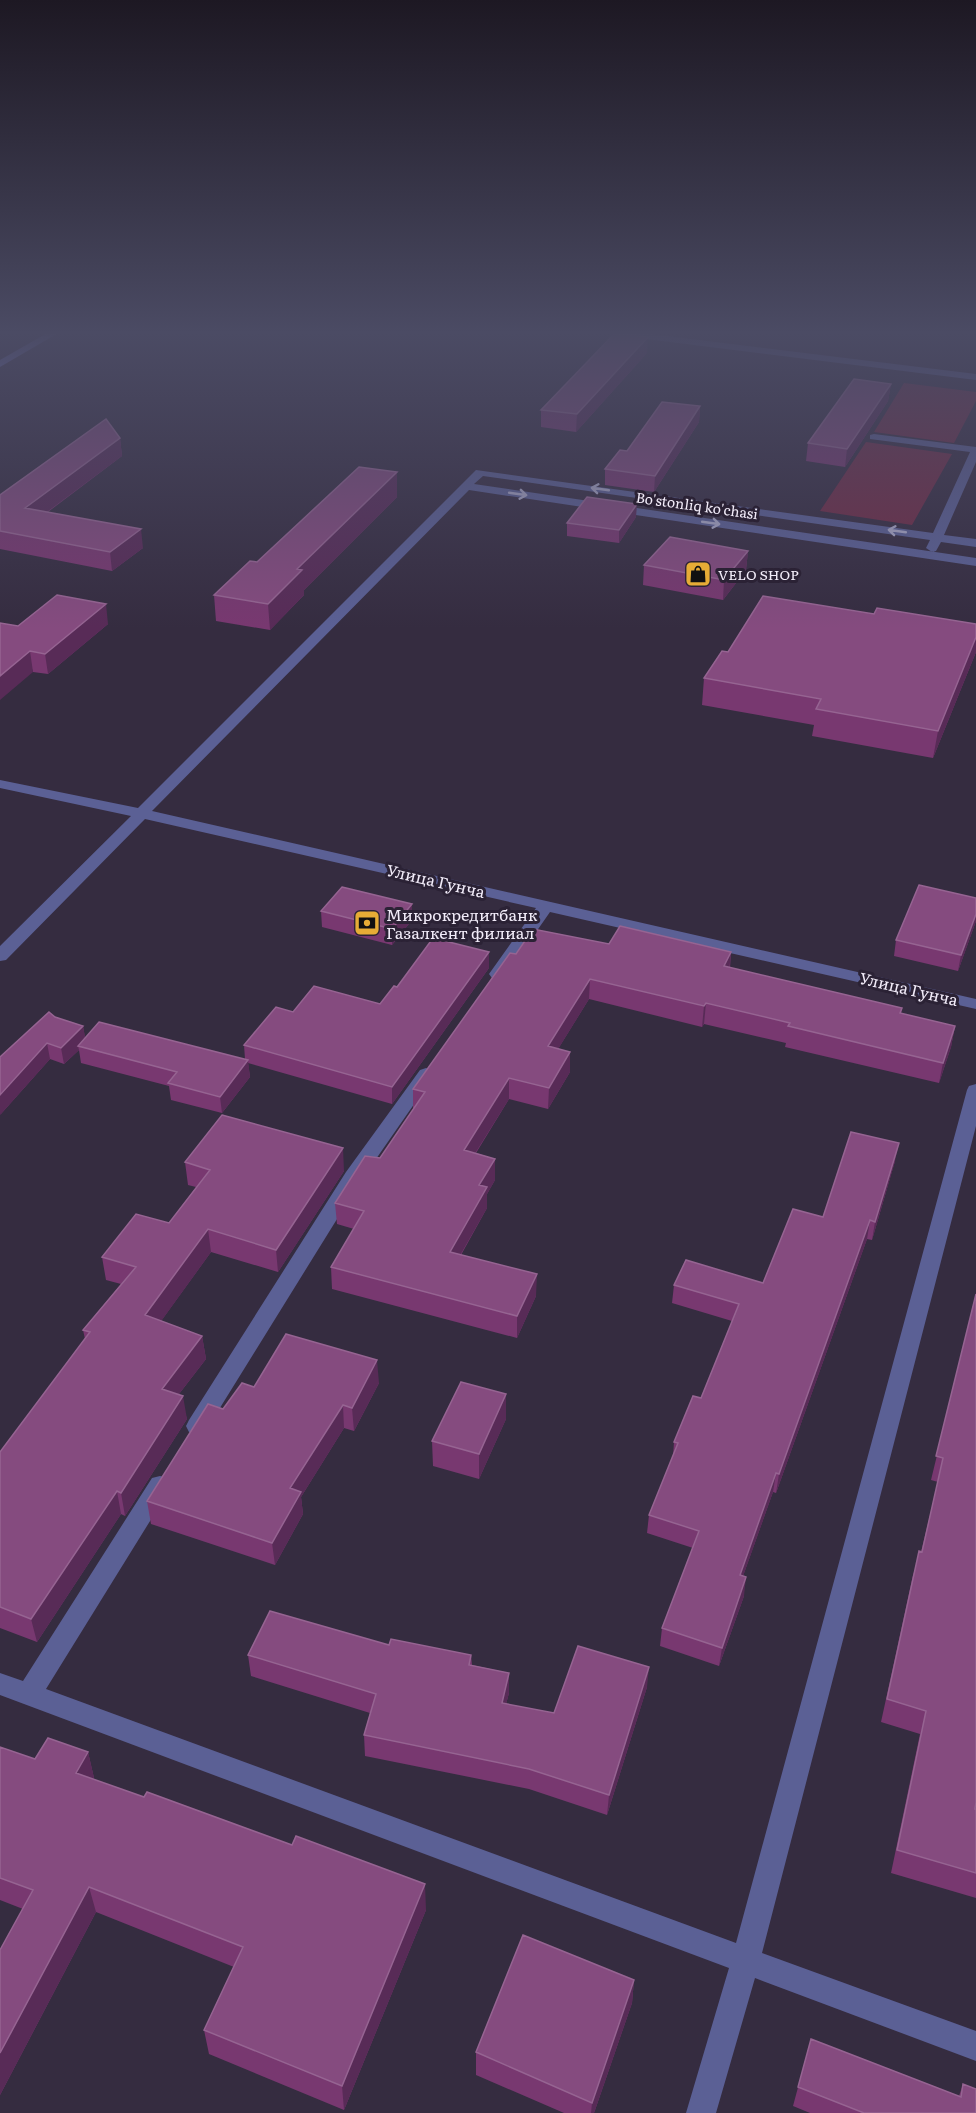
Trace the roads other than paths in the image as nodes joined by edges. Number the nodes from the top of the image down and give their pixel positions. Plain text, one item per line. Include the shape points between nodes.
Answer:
1 (874, 437) dead end
2 (976, 450) edge
3 (465, 486) junction
4 (936, 537) junction
5 (976, 543) edge
6 (929, 555) junction
7 (976, 562) edge
8 (0, 784) edge
9 (144, 814) junction
10 (546, 905) junction
11 (0, 956) edge
12 (484, 993) edge
13 (976, 1004) edge
14 (436, 1060) edge
15 (976, 1090) edge
16 (188, 1441) edge
17 (169, 1471) edge
18 (0, 1684) edge
19 (29, 1694) junction
20 (746, 1959) junction
21 (976, 2046) edge
22 (701, 2113) edge

1 - 2 street
2 - 4 street
4 -> 3 street, Bo'stonliq ko'chasi via 480,472
3 -> 6 street, Bo'stonliq ko'chasi
3 - 9 street
4 - 5 street, Bo'stonliq ko'chasi
4 - 6 street
6 - 7 street, Bo'stonliq ko'chasi
8 - 9 street, Улица Гунча
9 - 10 street, Улица Гунча
9 - 11 street
10 - 12 street
10 - 13 street, Улица Гунча
14 - 16 street via 353,1177
15 - 20 street
17 - 19 street
18 - 19 street
19 - 20 street
20 - 21 street
20 - 22 street

